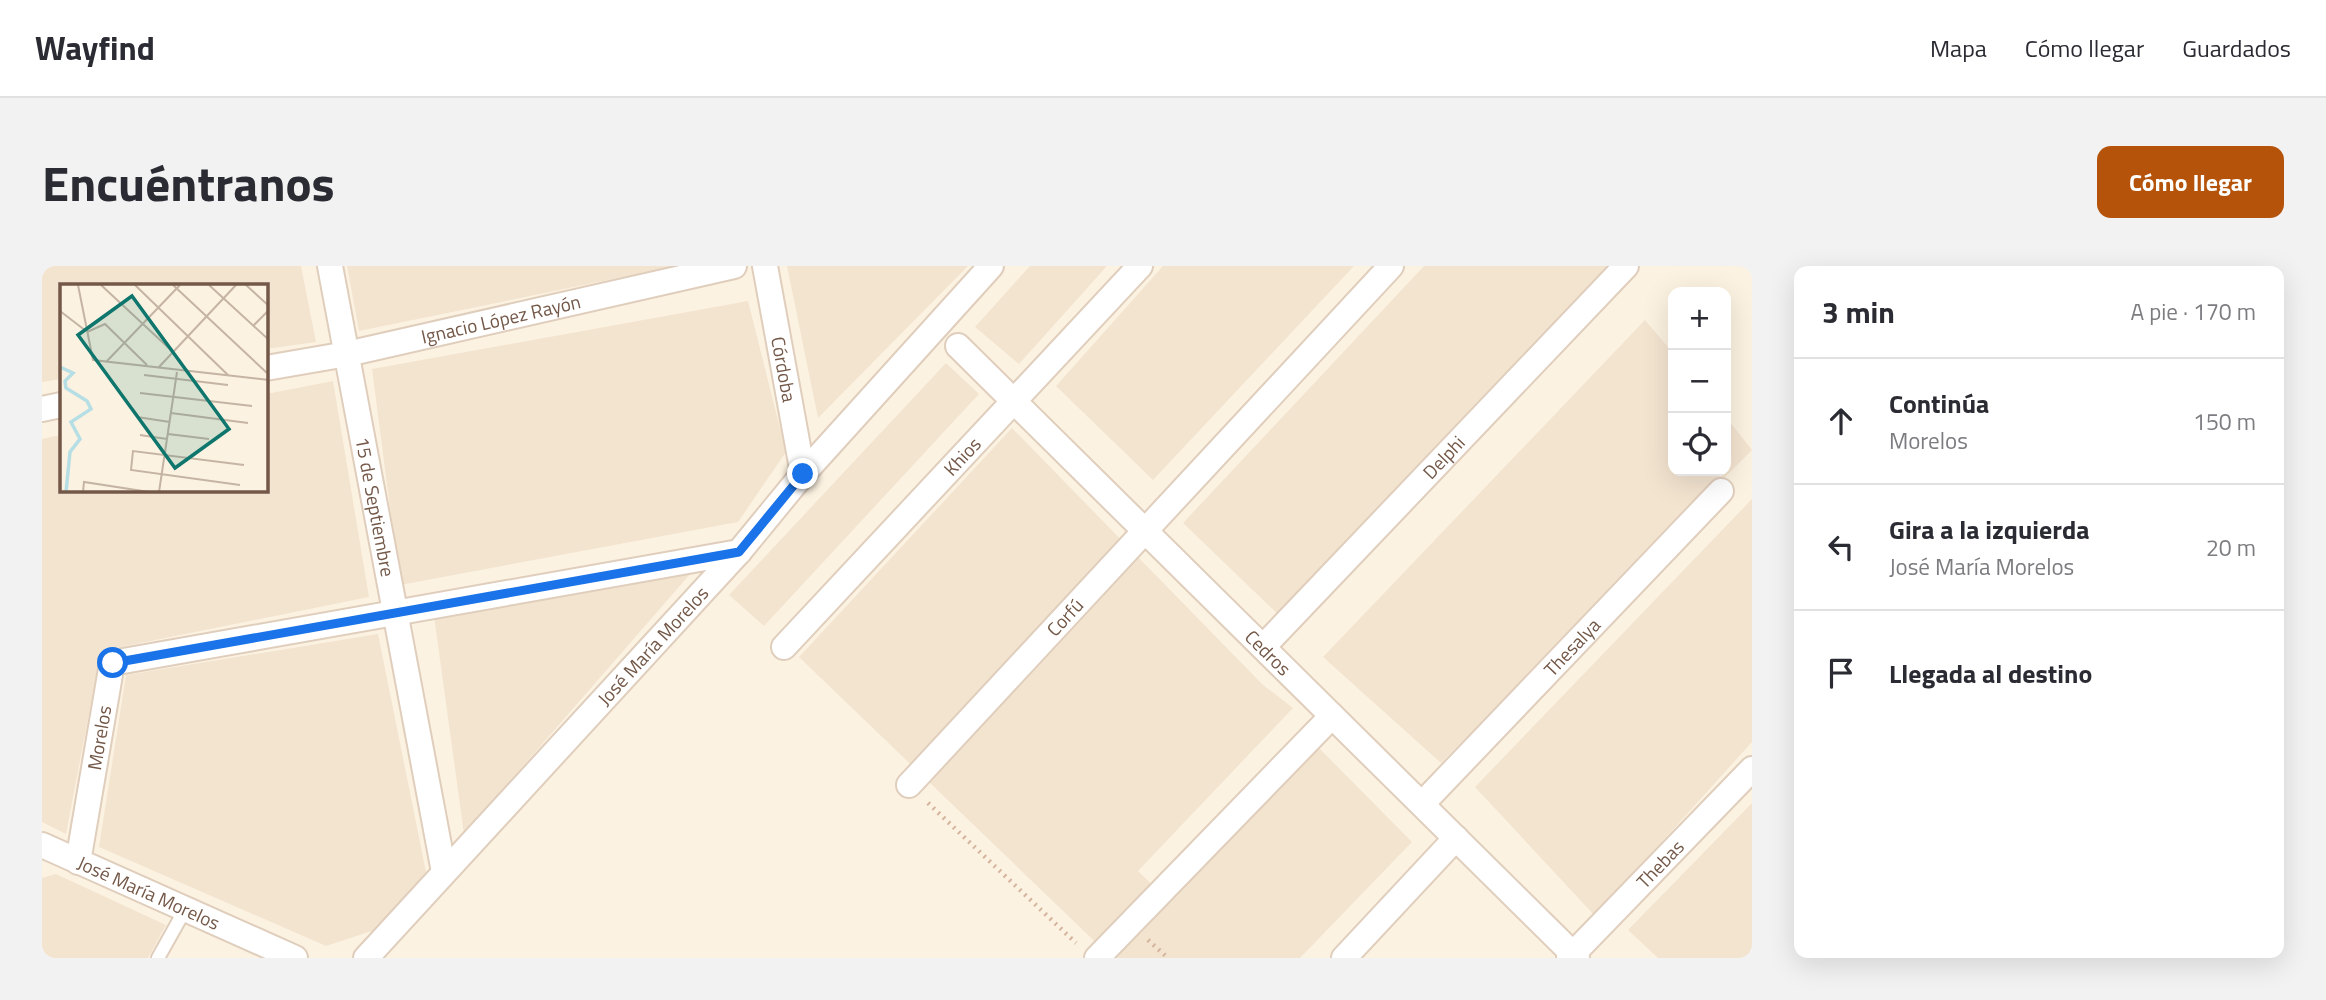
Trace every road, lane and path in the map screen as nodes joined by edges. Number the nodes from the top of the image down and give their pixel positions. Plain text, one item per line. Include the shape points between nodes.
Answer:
1 (330, 266) edge
2 (734, 266) edge
3 (765, 266) edge
4 (991, 266) edge
5 (1140, 266) edge
6 (1391, 266) edge
7 (1626, 266) edge
8 (958, 346) dead end
9 (346, 354) junction
10 (268, 368) edge
11 (1014, 402) junction
12 (60, 405) edge
13 (42, 408) edge
14 (803, 474) junction
15 (1721, 491) dead end
16 (1145, 531) junction
17 (739, 552) junction
18 (395, 612) junction
19 (784, 647) dead end
20 (1263, 647) junction
21 (1332, 716) junction
22 (1752, 769) edge
23 (909, 785) joint
24 (1422, 804) junction
25 (1456, 838) junction
26 (42, 845) edge
27 (72, 859) junction
28 (42, 864) edge
29 (444, 872) junction
30 (186, 908) junction
31 (1089, 953) edge
32 (1573, 957) edge
33 (158, 958) edge
34 (295, 958) edge
35 (366, 958) edge
36 (1344, 958) edge

1 - 9 street, 15 de Septiembre
2 - 9 street, Ignacio López Rayón
3 - 14 street, Córdoba
4 - 14 street, José María Morelos
5 - 11 street, Khios
6 - 16 street, Corfú
7 - 20 street, Delphi
8 - 11 street, Cedros
9 - 10 street, Ignacio López Rayón
9 - 18 street, 15 de Septiembre
11 - 16 street, Cedros
11 - 19 street, Khios
12 - 13 street
14 - 17 street, José María Morelos
15 - 24 street, Thesalya
16 - 20 street, Cedros
16 - 23 street, Corfú
17 - 18 street, Morelos
17 - 29 street, José María Morelos
18 - 27 street, Morelos via 113,663
18 - 29 street, 15 de Septiembre
20 - 21 street, Cedros
21 - 24 street, Cedros
21 - 31 street
22 - 32 street, Thebas
23 - 31 path
24 - 25 street, Cedros
25 - 32 street, Cedros
25 - 36 street
26 - 27 street, José María Morelos
27 - 28 street
27 - 30 street, José María Morelos
29 - 35 street, José María Morelos
30 - 33 lane
30 - 34 street, José María Morelos

